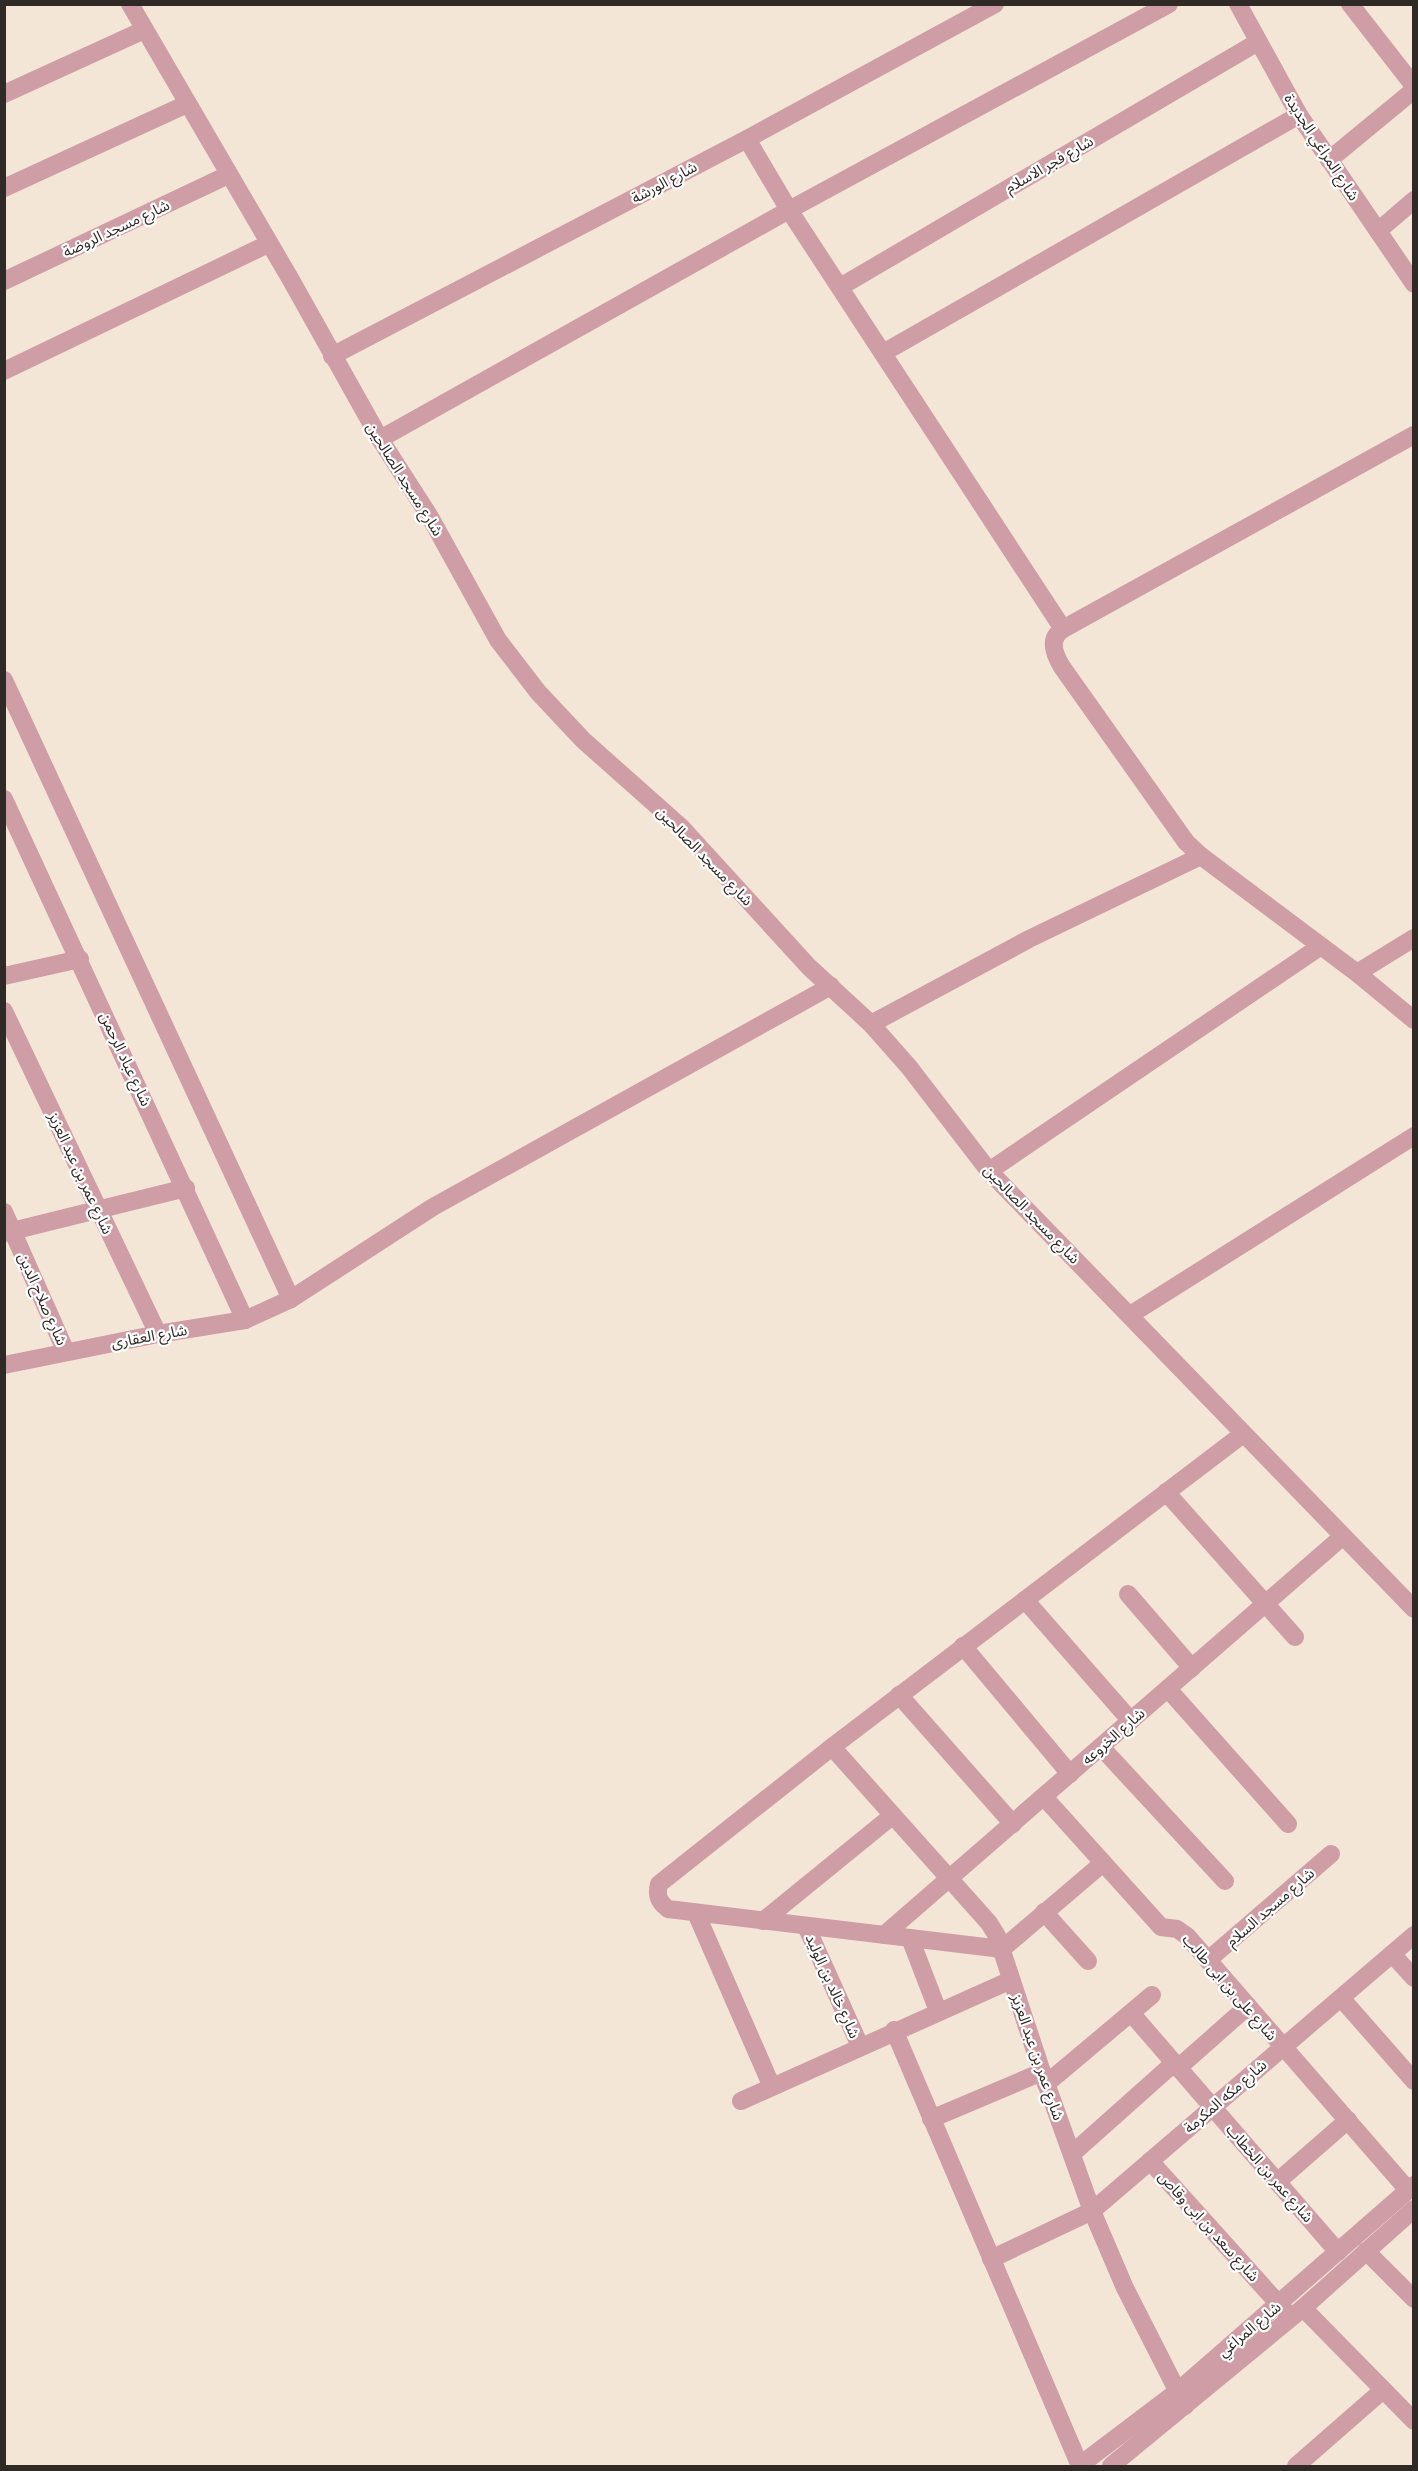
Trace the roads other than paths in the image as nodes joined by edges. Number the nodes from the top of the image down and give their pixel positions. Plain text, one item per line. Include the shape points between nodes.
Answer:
1 (129, 4) edge
2 (995, 4) edge
3 (1169, 4) edge
4 (1238, 4) edge
5 (1350, 4) edge
6 (144, 30) junction
7 (1258, 42) junction
8 (1413, 88) edge
9 (4, 94) edge
10 (187, 104) junction
11 (1299, 115) junction
12 (747, 139) junction
13 (1329, 160) junction
14 (228, 175) junction
15 (4, 188) edge
16 (1413, 200) edge
17 (789, 210) junction
18 (1378, 231) junction
19 (268, 244) junction
20 (4, 280) edge
21 (1413, 284) edge
22 (840, 287) junction
23 (883, 353) junction
24 (332, 356) junction
25 (4, 371) edge
26 (1413, 435) edge
27 (380, 439) junction
28 (1063, 629) junction
29 (4, 680) edge
30 (4, 799) edge
31 (1202, 856) junction
32 (1413, 938) edge
33 (1321, 946) junction
34 (80, 959) junction
35 (1357, 973) junction
36 (4, 976) edge
37 (831, 986) junction
38 (4, 1011) edge
39 (1413, 1020) edge
40 (871, 1024) junction
41 (1413, 1136) edge
42 (989, 1171) junction
43 (186, 1188) junction
44 (98, 1209) junction
45 (4, 1212) edge
46 (9, 1232) edge
47 (291, 1299) junction
48 (1130, 1315) junction
49 (245, 1320) junction
50 (158, 1334) junction
51 (66, 1352) junction
52 (4, 1365) edge
53 (1243, 1434) junction
54 (1166, 1492) junction
55 (1342, 1537) junction
56 (1128, 1594) dead end
57 (1025, 1600) junction
58 (1265, 1604) junction
59 (1413, 1609) edge
60 (1295, 1637) dead end
61 (963, 1646) junction
62 (1192, 1668) junction
63 (1168, 1689) junction
64 (899, 1695) junction
65 (1131, 1721) junction
66 (831, 1747) junction
67 (1101, 1747) junction
68 (1070, 1774) junction
69 (1044, 1797) junction
70 (892, 1816) junction
71 (1013, 1824) junction
72 (1288, 1824) dead end
73 (1331, 1854) dead end
74 (1103, 1863) junction
75 (949, 1879) junction
76 (1225, 1881) dead end
77 (1044, 1912) junction
78 (696, 1913) junction
79 (763, 1921) junction
80 (806, 1926) junction
81 (884, 1935) junction
82 (1413, 1935) edge
83 (910, 1938) junction
84 (1002, 1949) junction
85 (1392, 1954) junction
86 (1208, 1960) junction
87 (1088, 1961) dead end
88 (1413, 1978) edge
89 (1011, 1980) junction
90 (1152, 1995) dead end
91 (1341, 1998) junction
92 (1248, 2006) junction
93 (938, 2012) junction
94 (1131, 2013) junction
95 (894, 2030) junction
96 (861, 2046) junction
97 (1283, 2047) junction
98 (1176, 2066) junction
99 (1044, 2078) junction
100 (1413, 2081) edge
101 (772, 2087) junction
102 (741, 2101) dead end
103 (1213, 2107) junction
104 (931, 2119) junction
105 (1348, 2120) junction
106 (1073, 2154) junction
107 (1150, 2161) junction
108 (1277, 2182) junction
109 (1411, 2188) edge
110 (1413, 2209) edge
111 (1092, 2211) junction
112 (1366, 2251) junction
113 (1338, 2252) junction
114 (991, 2259) junction
115 (1413, 2299) edge
116 (1291, 2310) junction
117 (1383, 2390) junction
118 (1181, 2398) junction
119 (1413, 2421) edge
120 (1306, 2464) edge
121 (1079, 2466) edge
122 (1111, 2466) edge

1 - 6 street, شارع مسجد الصالحين
2 - 12 street, شارع الورشة
3 - 17 street
4 - 7 street, شارع المراغي الجديدة
5 - 8 street
6 - 9 street
6 - 10 street, شارع مسجد الصالحين
7 - 11 street, شارع المراغي الجديدة
7 - 22 street, شارع فجر الاسلام
8 - 13 street
10 - 14 street, شارع مسجد الصالحين
10 - 15 street
11 - 13 street, شارع المراغي الجديدة
11 - 23 street
12 - 17 street
12 - 24 street, شارع الورشة
13 - 18 street, شارع المراغي الجديدة
14 - 19 street, شارع مسجد الصالحين
14 - 20 street, شارع مسجد الروضة
16 - 18 street
17 - 22 street
17 - 27 street
18 - 21 street, شارع المراغي الجديدة
19 - 24 street, شارع مسجد الصالحين
19 - 25 street
22 - 23 street
23 - 28 street
24 - 27 street, شارع مسجد الصالحين
26 - 28 street
27 - 37 street, شارع مسجد الصالحين via 430,517 498,640 538,692 583,740 682,828
28 - 31 street via 1054,640 1056,658 1180,832
29 - 47 street
30 - 34 street, شارع عباد الرحمن
31 - 33 street
31 - 40 street via 1029,939
32 - 35 street
33 - 35 street
33 - 42 street
34 - 36 street
34 - 43 street, شارع عباد الرحمن
35 - 39 street
37 - 40 street, شارع مسجد الصالحين
37 - 47 street, شارع العقارى via 433,1207
38 - 44 street, شارع عمر بن عبد العزيز
40 - 42 street, شارع مسجد الصالحين
41 - 48 street
42 - 48 street, شارع مسجد الصالحين
43 - 44 street
43 - 49 street, شارع عباد الرحمن
44 - 46 street
44 - 50 street, شارع عمر بن عبد العزيز
45 - 46 street, شارع صلاح الدين
46 - 51 street, شارع صلاح الدين
47 - 49 street, شارع العقارى
48 - 53 street, شارع مسجد الصالحين
49 - 50 street, شارع العقارى
50 - 51 street, شارع العقارى
51 - 52 street, شارع العقارى
53 - 54 street
53 - 55 street, شارع مسجد الصالحين
54 - 57 street
54 - 58 street
55 - 58 street, شارع الخروعه
55 - 59 street, شارع مسجد الصالحين
56 - 62 street
57 - 61 street
57 - 65 street
58 - 60 street
58 - 62 street, شارع الخروعه
61 - 64 street
61 - 68 street
62 - 63 street, شارع الخروعه
63 - 65 street, شارع الخروعه
63 - 72 street
64 - 66 street
64 - 71 street
65 - 67 street, شارع الخروعه
66 - 70 street, شارع عمر بن عبد العزيز
66 - 78 street via 659,1884 657,1894 668,1909
67 - 68 street, شارع الخروعه
67 - 76 street
68 - 69 street, شارع الخروعه
69 - 71 street, شارع الخروعه
69 - 74 street, شارع على بن ابى طالب
70 - 75 street, شارع عمر بن عبد العزيز
70 - 79 street
71 - 75 street, شارع الخروعه
73 - 86 street, شارع مسجد السلام
74 - 77 street
74 - 86 street, شارع على بن ابى طالب via 1161,1927 1182,1931
75 - 81 street, شارع الخروعه
75 - 84 street, شارع عمر بن عبد العزيز via 989,1923
77 - 84 street
77 - 87 street
78 - 79 street
78 - 101 street
79 - 80 street
80 - 81 street
80 - 96 street, شارع خالد بن الوليد
81 - 83 street
82 - 85 street, شارع مكه المكرمة
83 - 84 street
83 - 93 street
84 - 89 street, شارع عمر بن عبد العزيز
85 - 88 street
85 - 91 street, شارع مكه المكرمة
86 - 92 street, شارع على بن ابى طالب
89 - 93 street
89 - 99 street, شارع عمر بن عبد العزيز
90 - 94 street
91 - 97 street, شارع مكه المكرمة
91 - 100 street
92 - 97 street, شارع على بن ابى طالب
92 - 98 street
93 - 95 street
94 - 98 street, شارع عمر بن الخطاب
94 - 99 street
95 - 96 street
95 - 104 street
96 - 101 street
97 - 103 street, شارع مكه المكرمة
97 - 105 street, شارع على بن ابى طالب
98 - 103 street, شارع عمر بن الخطاب
98 - 106 street
99 - 104 street
99 - 106 street, شارع عمر بن عبد العزيز
101 - 102 street
103 - 107 street, شارع مكه المكرمة
103 - 108 street, شارع عمر بن الخطاب
104 - 114 street
105 - 108 street
105 - 109 street, شارع على بن ابى طالب
106 - 111 street, شارع عمر بن عبد العزيز
107 - 111 street, شارع مكه المكرمة
107 - 116 street, شارع سعد بن ابى وقاص
108 - 113 street, شارع عمر بن الخطاب
109 - 113 street, شارع المراغي
110 - 112 street, شارع المراغي
111 - 114 street, شارع مكه المكرمة
111 - 118 street, شارع عمر بن عبد العزيز via 1125,2288
112 - 115 street
112 - 116 street, شارع المراغي
113 - 116 street, شارع المراغي
114 - 121 street
116 - 117 street, شارع سعد بن ابى وقاص
116 - 118 street, شارع المراغي
117 - 119 street, شارع سعد بن ابى وقاص
117 - 120 street
118 - 121 street, شارع المراغي
118 - 122 street, شارع المراغي

